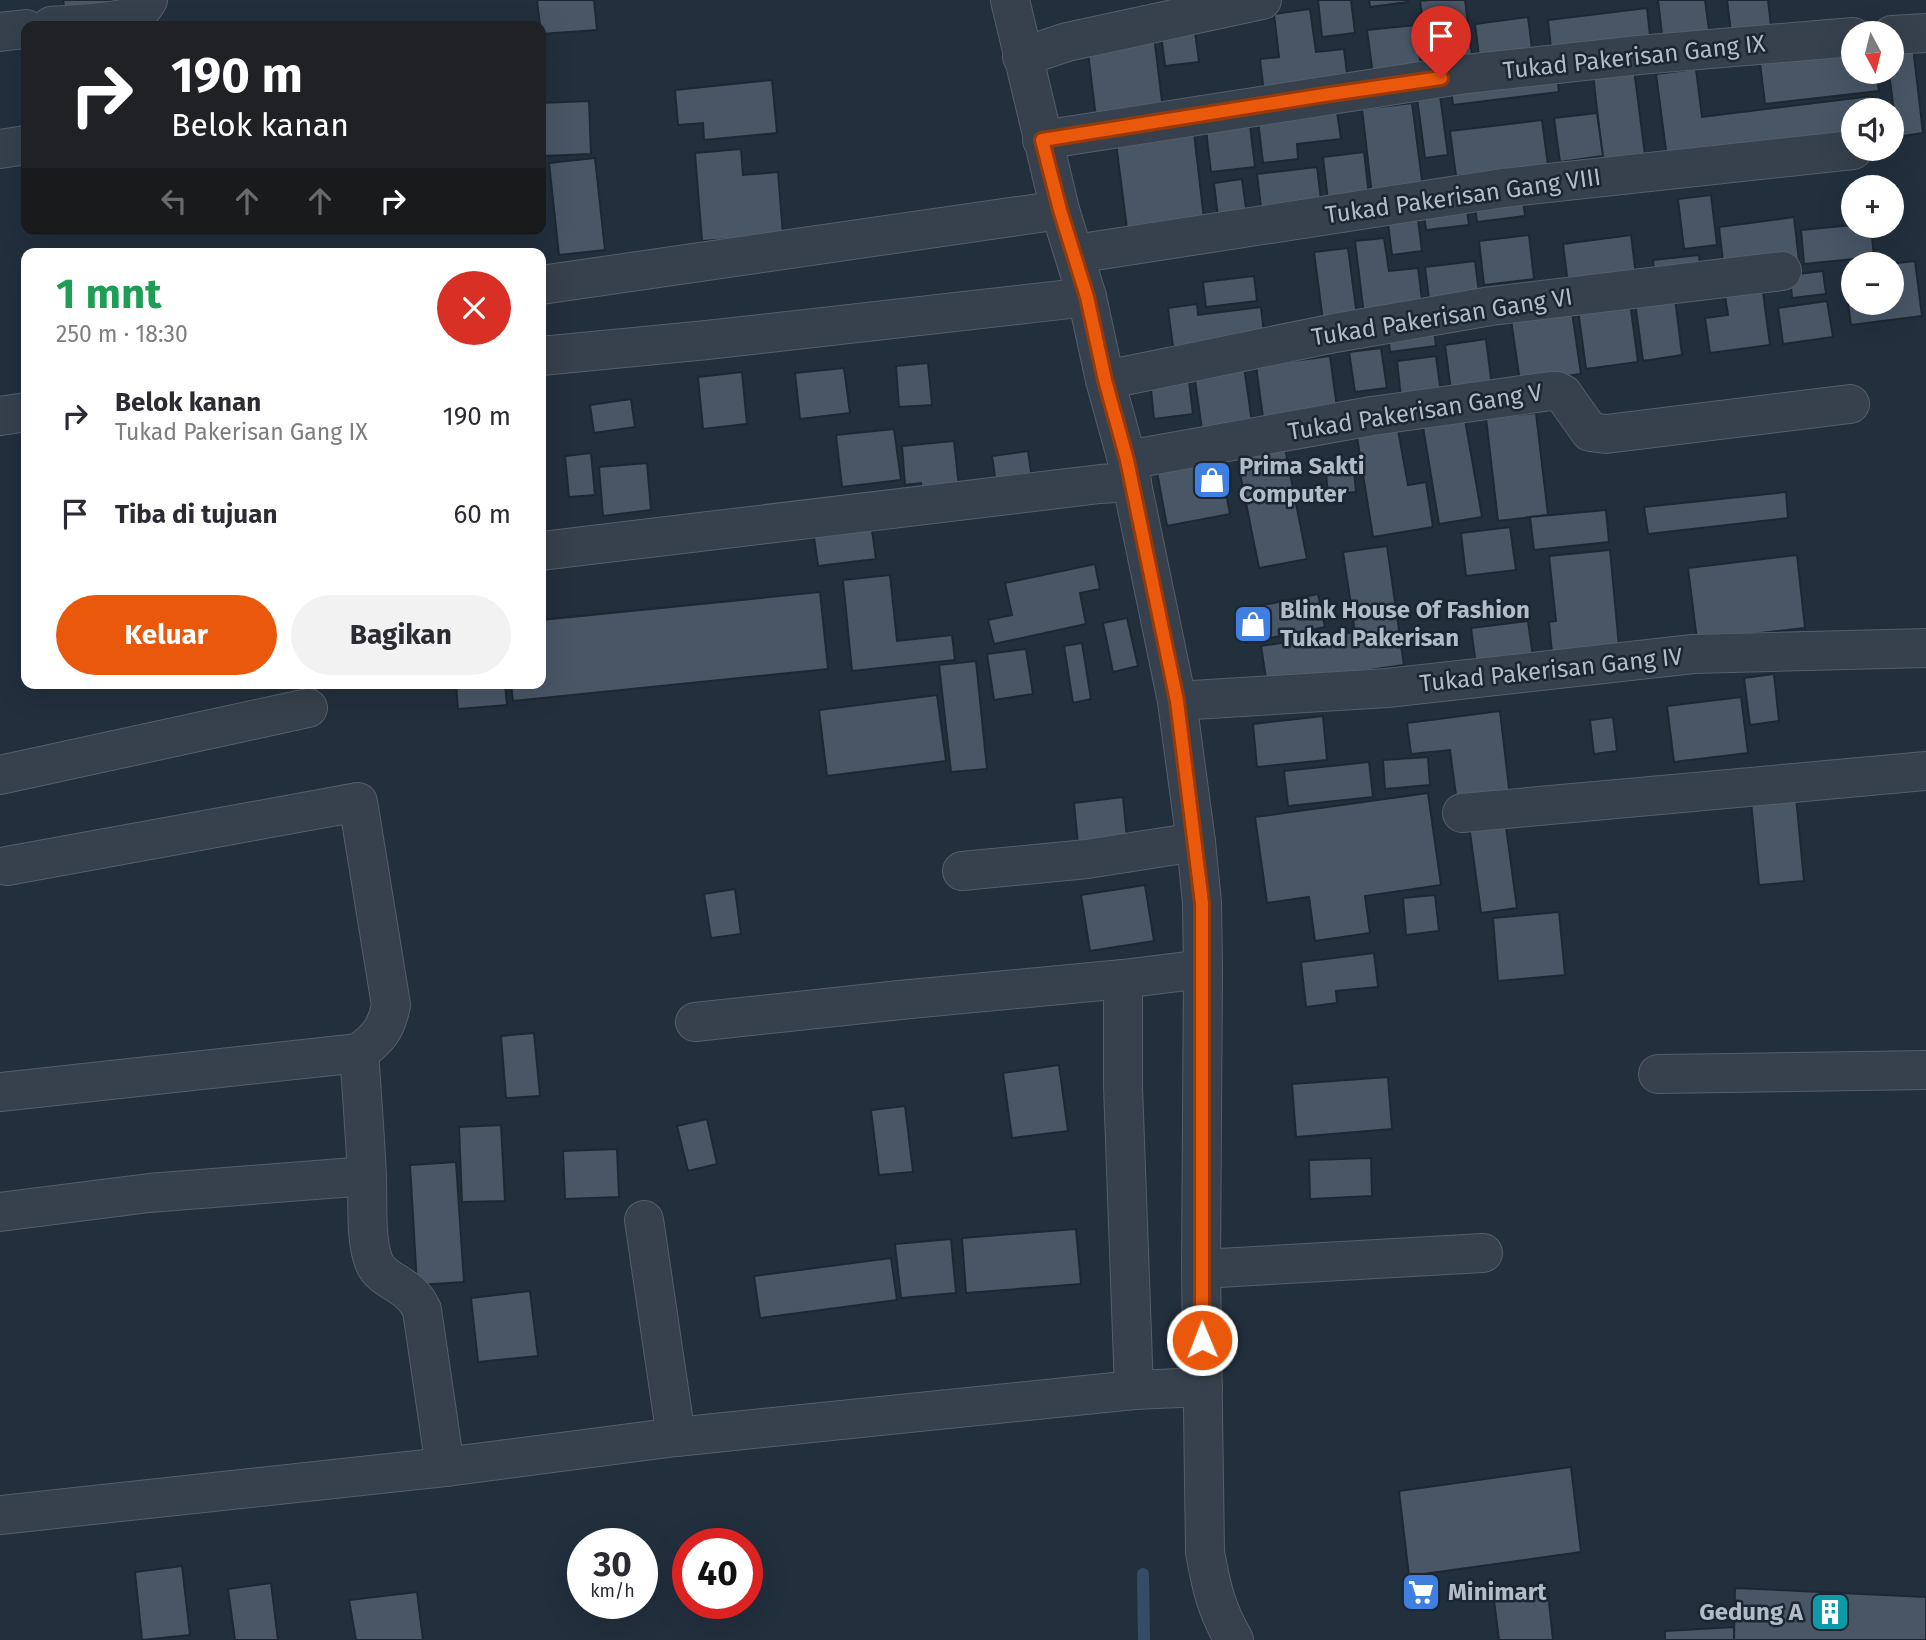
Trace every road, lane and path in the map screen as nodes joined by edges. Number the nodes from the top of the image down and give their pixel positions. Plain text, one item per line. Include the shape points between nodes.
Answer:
1 (148, 0) edge
2 (1010, 0) edge
3 (1262, 0) edge
4 (102, 21) edge
5 (21, 30) edge
6 (0, 32) edge
7 (1926, 33) edge
8 (1904, 34) edge
9 (1841, 38) edge
10 (1023, 57) junction
11 (1042, 140) junction
12 (21, 146) edge
13 (0, 149) edge
14 (1841, 151) edge
15 (1060, 210) junction
16 (1075, 254) junction
17 (1782, 271) dead end
18 (546, 284) edge
19 (1087, 297) junction
20 (546, 356) edge
21 (1105, 380) junction
22 (1850, 404) dead end
23 (21, 413) edge
24 (0, 416) edge
25 (1129, 471) junction
26 (546, 550) edge
27 (1926, 648) edge
28 (1177, 701) junction
29 (307, 708) dead end
30 (1926, 771) edge
31 (0, 775) edge
32 (1462, 813) dead end
33 (1196, 842) junction
34 (7, 866) dead end
35 (962, 871) dead end
36 (1203, 970) junction
37 (1123, 979) junction
38 (695, 1022) dead end
39 (359, 1053) junction
40 (1926, 1070) edge
41 (1658, 1074) dead end
42 (0, 1092) edge
43 (367, 1176) junction
44 (0, 1212) edge
45 (644, 1220) dead end
46 (1483, 1253) dead end
47 (1201, 1269) junction
48 (1203, 1387) junction
49 (1134, 1390) junction
50 (676, 1437) junction
51 (445, 1467) junction
52 (0, 1515) edge
53 (1234, 1640) edge

1 - 4 street via 137,14
2 - 10 street
3 - 10 street via 1067,42
5 - 6 street
7 - 8 street
9 - 11 street, Tukad Pakerisan Gang IX via 1466,74
10 - 11 street
11 - 15 street
12 - 13 street
14 - 16 street, Tukad Pakerisan Gang VIII via 1503,188
15 - 16 street
15 - 18 street
16 - 19 street
17 - 21 street, Tukad Pakerisan Gang VI via 1491,306
19 - 20 street
19 - 21 street
21 - 25 street
22 - 25 street, Tukad Pakerisan Gang V via 1606,434 1590,432 1563,394 1551,391 1372,416
23 - 24 street
25 - 26 street, Tukad Pakerisan Gang V via 1100,484
25 - 28 street
27 - 28 street, Tukad Pakerisan Gang IV via 1693,654 1387,688
28 - 33 street
29 - 31 street
30 - 32 street
33 - 35 street
33 - 36 street
34 - 39 street via 358,802 391,1005 377,1039
36 - 37 street
36 - 47 street
37 - 38 street
37 - 49 street
39 - 42 street
39 - 43 street
40 - 41 street
43 - 44 street via 149,1193
43 - 51 street via 374,1264 410,1292 422,1310
45 - 50 street
46 - 47 street
47 - 48 street
48 - 49 street
48 - 53 street via 1205,1552 1212,1593
49 - 50 street
50 - 51 street
51 - 52 street

